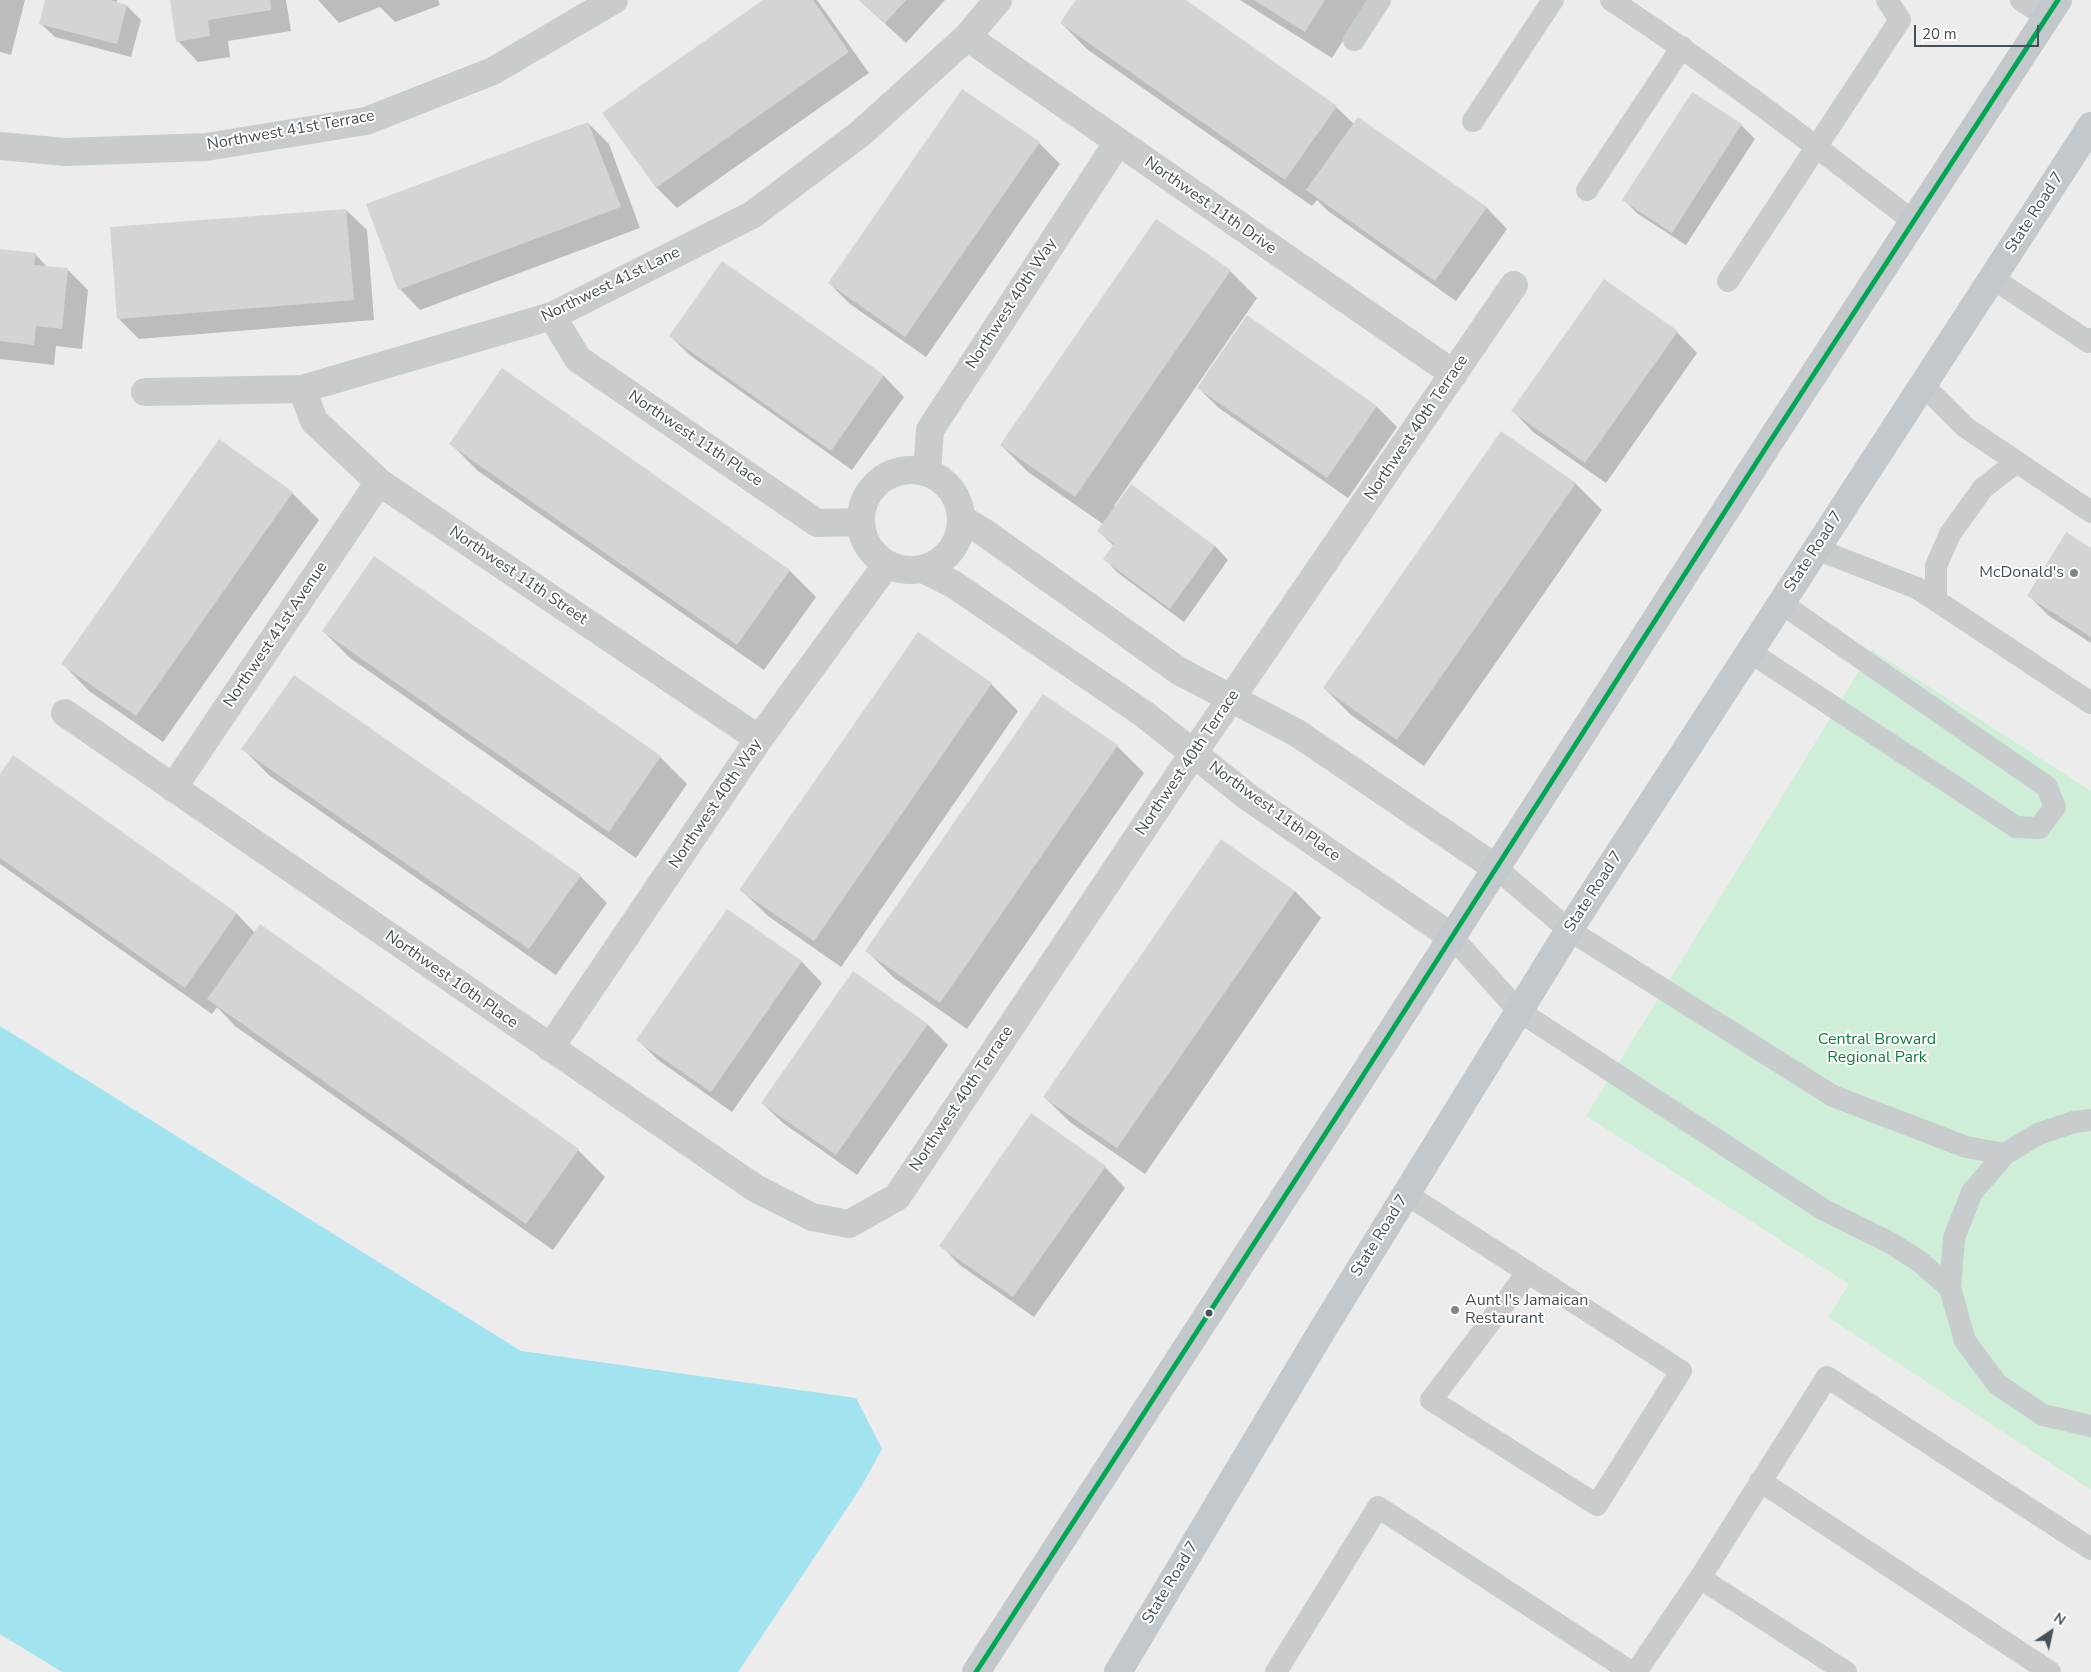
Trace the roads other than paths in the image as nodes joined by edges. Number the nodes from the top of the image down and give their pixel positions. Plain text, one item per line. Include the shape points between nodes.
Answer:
1 (614, 0) edge
2 (998, 0) edge
3 (1380, 0) edge
4 (1553, 0) edge
5 (1611, 0) edge
6 (1886, 0) edge
7 (2021, 0) edge
8 (2052, 8) edge
9 (967, 37) junction
10 (1354, 40) dead end
11 (1682, 47) junction
12 (1473, 121) dead end
13 (2091, 126) edge
14 (1118, 142) junction
15 (0, 146) edge
16 (1816, 146) junction
17 (1587, 190) dead end
18 (1913, 221) junction
19 (1992, 278) junction
20 (1728, 281) dead end
21 (1514, 285) dead end
22 (552, 316) junction
23 (2090, 341) edge
24 (1454, 374) junction
25 (1923, 385) junction
26 (302, 389) junction
27 (145, 392) dead end
28 (2017, 462) junction
29 (927, 472) junction
30 (379, 482) junction
31 (2091, 512) edge
32 (962, 519) junction
33 (861, 522) junction
34 (1816, 549) junction
35 (887, 564) junction
36 (923, 569) junction
37 (1936, 600) junction
38 (1781, 603) junction
39 (1750, 652) junction
40 (1232, 698) junction
41 (2091, 704) edge
42 (65, 713) dead end
43 (759, 739) junction
44 (1193, 754) junction
45 (173, 788) junction
46 (1496, 868) junction
47 (1569, 930) junction
48 (1452, 937) junction
49 (1519, 1011) junction
50 (550, 1048) junction
51 (2091, 1120) edge
52 (2005, 1154) junction
53 (1406, 1194) junction
54 (848, 1224) joint
55 (1528, 1272) junction
56 (1950, 1288) junction
57 (2091, 1426) edge
58 (1760, 1481) junction
59 (2091, 1550) edge
60 (1700, 1578) junction
61 (976, 1672) edge
62 (1118, 1672) edge
63 (1276, 1672) edge
64 (1631, 1672) edge
65 (1636, 1672) edge
66 (1846, 1672) edge
67 (2050, 1672) edge

1 - 15 street, Northwest 41st Terrace via 493,72 366,121 206,147 64,152
2 - 9 street, Northwest 41st Lane
3 - 10 lane
4 - 12 lane
5 - 11 lane
6 - 16 lane via 1900,20
7 - 8 lane
8 - 18 main road
9 - 14 street, Northwest 11th Drive
9 - 22 street, Northwest 41st Lane via 861,133 752,215
11 - 16 lane
11 - 17 lane
13 - 19 main road, State Road 7
14 - 24 street, Northwest 11th Drive
14 - 29 street, Northwest 40th Way via 930,430
16 - 18 lane
16 - 20 lane
18 - 46 main road
19 - 23 lane
19 - 25 main road, State Road 7
21 - 24 street, Northwest 40th Terrace
22 - 26 street, Northwest 41st Lane
22 - 33 street, Northwest 11th Place via 578,359 817,523
24 - 40 street, Northwest 40th Terrace
25 - 28 lane via 1965,427
25 - 34 main road, State Road 7
26 - 27 street, Northwest 41st Lane
26 - 30 street, Northwest 11th Street via 314,421
28 - 31 lane
28 - 37 lane via 1983,488 1950,534 1936,566
29 - 32 street via 952,489
29 - 33 street via 911,469 881,479 862,506
30 - 43 street, Northwest 11th Street
30 - 45 street, Northwest 41st Avenue
32 - 36 street via 959,536 951,551
32 - 40 street via 1180,671
33 - 35 street via 864,538 873,553
34 - 37 lane via 1917,588
34 - 38 main road, State Road 7
35 - 36 street via 911,570
35 - 43 street, Northwest 40th Way
36 - 44 street, Northwest 11th Place via 953,584 1144,714
37 - 41 lane
38 - 39 main road, State Road 7
38 - 39 lane via 2047,787 2055,807 2039,828 2016,827
39 - 47 main road, State Road 7
40 - 44 street, Northwest 40th Terrace
40 - 46 street via 1296,733
42 - 45 street, Northwest 10th Place
43 - 50 street, Northwest 40th Way
44 - 48 street, Northwest 11th Place via 1248,797
44 - 54 street, Northwest 40th Terrace via 897,1197
45 - 50 street, Northwest 10th Place
46 - 47 lane
46 - 48 main road
47 - 49 main road, State Road 7
47 - 52 lane via 1833,1096 1957,1144
48 - 49 lane
48 - 61 main road
49 - 53 main road, State Road 7
49 - 56 lane via 1824,1210 1904,1251
50 - 54 street, Northwest 10th Place via 754,1188 812,1217
51 - 52 lane via 2038,1134
52 - 56 lane via 1972,1192 1954,1238
53 - 55 lane
53 - 62 main road, State Road 7
55 - 55 lane via 1431,1400 1597,1505 1681,1371
56 - 57 lane via 1965,1341 1997,1384 2043,1415
58 - 59 lane via 1827,1377
58 - 60 lane
58 - 67 lane
60 - 65 lane
60 - 66 lane
63 - 64 lane via 1378,1506

